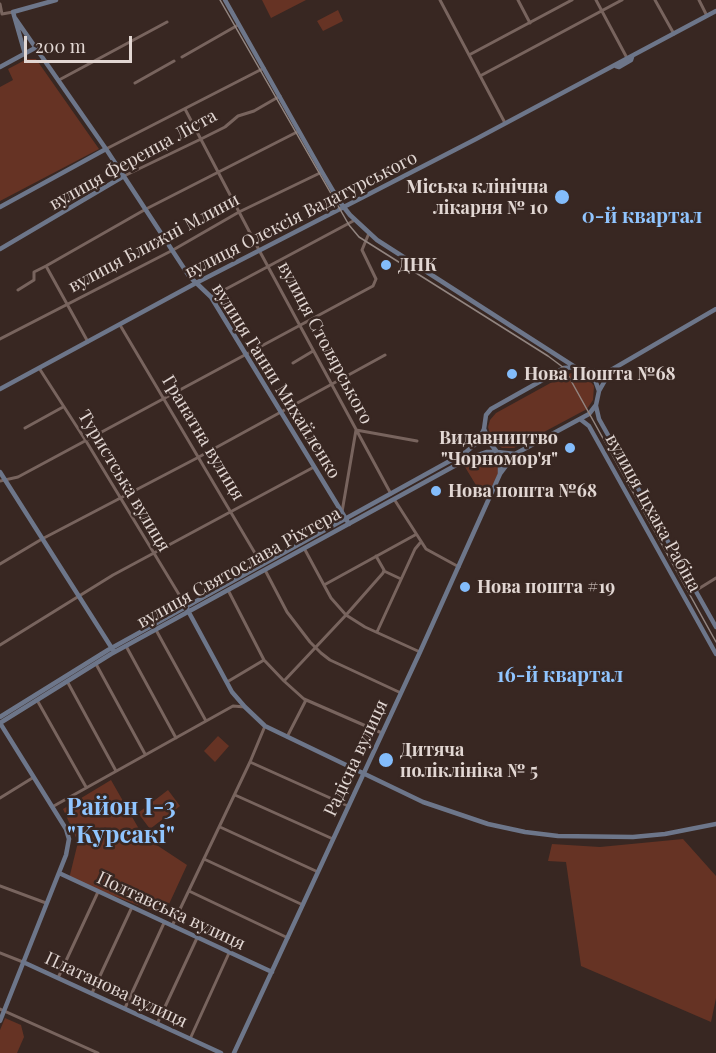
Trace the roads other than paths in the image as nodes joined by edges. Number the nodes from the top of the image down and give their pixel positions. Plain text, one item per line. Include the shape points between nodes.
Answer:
1 (56, 0) edge
2 (225, 0) edge
3 (440, 0) edge
4 (518, 0) edge
5 (572, 0) edge
6 (596, 0) edge
7 (622, 0) edge
8 (655, 0) edge
9 (699, 0) edge
10 (0, 4) edge
11 (602, 11) junction
12 (716, 11) edge
13 (13, 12) junction
14 (707, 16) junction
15 (15, 18) junction
16 (167, 22) dead end
17 (530, 23) junction
18 (238, 24) junction
19 (674, 34) junction
20 (35, 48) junction
21 (25, 54) junction
22 (469, 55) junction
23 (182, 57) dead end
24 (629, 58) junction
25 (174, 61) dead end
26 (0, 67) edge
27 (264, 68) junction
28 (480, 75) junction
29 (57, 81) junction
30 (135, 83) dead end
31 (280, 96) junction
32 (185, 110) junction
33 (505, 124) junction
34 (299, 131) junction
35 (201, 139) junction
36 (106, 149) junction
37 (218, 172) junction
38 (322, 172) junction
39 (124, 176) junction
40 (0, 207) edge
41 (344, 208) junction
42 (146, 209) junction
43 (239, 212) junction
44 (355, 220) junction
45 (369, 233) junction
46 (0, 249) edge
47 (173, 250) junction
48 (259, 250) junction
49 (46, 266) junction
50 (268, 266) junction
51 (196, 283) junction
52 (18, 290) dead end
53 (211, 297) junction
54 (67, 305) junction
55 (716, 309) edge
56 (120, 325) junction
57 (300, 326) junction
58 (0, 339) edge
59 (88, 342) junction
60 (313, 351) junction
61 (247, 354) junction
62 (385, 355) dead end
63 (292, 363) dead end
64 (575, 367) junction
65 (39, 368) junction
66 (583, 369) junction
67 (611, 370) junction
68 (332, 384) junction
69 (0, 389) edge
70 (599, 391) junction
71 (163, 400) junction
72 (596, 405) junction
73 (63, 407) junction
74 (281, 411) junction
75 (580, 419) junction
76 (25, 428) dead end
77 (484, 429) junction
78 (356, 430) junction
79 (86, 441) junction
80 (417, 441) dead end
81 (497, 452) junction
82 (515, 454) junction
83 (197, 459) junction
84 (314, 467) junction
85 (0, 472) edge
86 (500, 474) junction
87 (2, 480) edge
88 (392, 497) junction
89 (119, 498) junction
90 (231, 513) junction
91 (345, 519) junction
92 (415, 534) junction
93 (42, 539) junction
94 (420, 543) junction
95 (304, 548) junction
96 (153, 555) junction
97 (376, 556) junction
98 (0, 564) edge
99 (263, 567) junction
100 (459, 567) junction
101 (384, 571) junction
102 (716, 578) edge
103 (401, 579) junction
104 (324, 585) junction
105 (228, 590) junction
106 (695, 591) junction
107 (79, 596) junction
108 (188, 609) junction
109 (346, 615) junction
110 (716, 627) edge
111 (156, 630) junction
112 (377, 633) junction
113 (0, 645) edge
114 (126, 646) junction
115 (315, 647) junction
116 (113, 650) junction
117 (420, 652) junction
118 (716, 654) edge
119 (264, 660) junction
120 (96, 664) junction
121 (67, 681) junction
122 (284, 681) junction
123 (227, 682) junction
124 (401, 693) junction
125 (37, 700) junction
126 (306, 700) junction
127 (244, 707) junction
128 (0, 717) edge
129 (206, 721) junction
130 (0, 723) edge
131 (265, 726) junction
132 (382, 733) junction
133 (287, 737) junction
134 (177, 738) junction
135 (146, 755) junction
136 (250, 762) junction
137 (116, 771) junction
138 (364, 773) junction
139 (34, 777) junction
140 (86, 787) junction
141 (235, 795) junction
142 (0, 798) edge
143 (348, 806) junction
144 (52, 807) junction
145 (716, 824) edge
146 (220, 827) junction
147 (333, 839) junction
148 (204, 859) junction
149 (318, 872) junction
150 (59, 873) junction
151 (0, 886) edge
152 (189, 891) junction
153 (99, 892) junction
154 (46, 903) junction
155 (303, 904) junction
156 (132, 907) junction
157 (164, 922) junction
158 (172, 926) junction
159 (197, 938) junction
160 (288, 938) junction
161 (229, 952) junction
162 (0, 953) edge
163 (23, 962) junction
164 (272, 972) junction
165 (58, 978) junction
166 (92, 993) junction
167 (125, 1008) junction
168 (2, 1010) edge
169 (0, 1022) edge
170 (157, 1024) junction
171 (190, 1039) junction
172 (98, 1053) edge
173 (221, 1053) edge
174 (234, 1053) edge

1 - 13 street
2 - 18 street
3 - 22 street
4 - 17 street
5 - 17 street
6 - 11 street
7 - 11 street
8 - 19 street
9 - 14 street
10 - 13 street via 2,14
11 - 24 street
11 - 28 street
12 - 14 street, вулиця Олексія Вадатурського
13 - 15 street, вулиця Ганни Михайленко
14 - 19 street, вулиця Олексія Вадатурського
15 - 20 street, вулиця Ганни Михайленко
15 - 21 street, вулиця Ганни Михайленко
16 - 29 street
17 - 22 street
18 - 23 street
18 - 27 street
19 - 24 street, вулиця Олексія Вадатурського
20 - 21 street
20 - 29 street, вулиця Ганни Михайленко
21 - 26 street
22 - 28 street
24 - 33 street, вулиця Олексія Вадатурського via 625,64
25 - 30 street
27 - 31 street
27 - 32 street
28 - 33 street
29 - 36 street, вулиця Ганни Михайленко
31 - 34 street
31 - 35 street, вулиця Ференца Ліста
32 - 35 street, вулиця Столярського
32 - 36 street
33 - 41 street, вулиця Олексія Вадатурського
34 - 37 street
34 - 38 street
35 - 37 street, вулиця Столярського
35 - 39 street, вулиця Ференца Ліста
36 - 39 street, вулиця Ганни Михайленко
36 - 40 street
37 - 42 street
37 - 43 street, вулиця Столярського
38 - 41 street
38 - 43 street, вулиця Ближні Млини
39 - 42 street, вулиця Ганни Михайленко
39 - 46 street, вулиця Ференца Ліста
41 - 44 street
41 - 48 street, вулиця Олексія Вадатурського
42 - 47 street, вулиця Ганни Михайленко
42 - 49 street
43 - 47 street, вулиця Ближні Млини
43 - 48 street, вулиця Столярського
44 - 45 street
44 - 50 street
45 - 57 street via 363,250 376,284
45 - 64 street
47 - 51 street, вулиця Ганни Михайленко
47 - 54 street, вулиця Ближні Млини
48 - 50 street, вулиця Столярського
48 - 51 street, вулиця Олексія Вадатурського
49 - 52 street via 34,272 34,280
49 - 54 street
50 - 53 street
50 - 57 street, вулиця Столярського
51 - 53 street, вулиця Ганни Михайленко
51 - 56 street, вулиця Олексія Вадатурського
53 - 61 street, вулиця Ганни Михайленко
54 - 58 street, вулиця Ближні Млини
54 - 59 street
55 - 67 street
56 - 59 street, вулиця Олексія Вадатурського
56 - 71 street, Гранатна вулиця
57 - 60 street, вулиця Столярського
57 - 61 street
59 - 65 street, вулиця Олексія Вадатурського
60 - 63 street
60 - 68 street, вулиця Столярського
61 - 71 street
61 - 74 street, вулиця Ганни Михайленко
62 - 68 street
64 - 66 street
64 - 77 street, вулиця Святослава Ріхтера via 564,368 491,409
65 - 69 street, вулиця Олексія Вадатурського
65 - 73 street, Туристська вулиця
66 - 67 street
66 - 70 street via 594,377
67 - 70 street
68 - 74 street
68 - 78 street, вулиця Столярського
70 - 72 street
71 - 79 street
71 - 83 street, Гранатна вулиця
72 - 75 street
72 - 106 street, вулиця Іцхака Рабіна via 599,419
73 - 76 street
73 - 79 street, Туристська вулиця
74 - 83 street
74 - 84 street, вулиця Ганни Михайленко
75 - 82 street
75 - 118 street, вулиця Іцхака Рабіна via 589,426
77 - 81 street
77 - 88 street, вулиця Святослава Ріхтера via 466,453
78 - 80 street
78 - 88 street, вулиця Столярського
78 - 91 street
79 - 87 street via 18,477
79 - 89 street, Туристська вулиця
81 - 82 street, вулиця Святослава Ріхтера
81 - 86 street
81 - 88 street, вулиця Святослава Ріхтера via 478,453
82 - 86 street, Радісна вулиця
83 - 89 street
83 - 90 street, Гранатна вулиця
84 - 90 street
84 - 91 street, вулиця Ганни Михайленко
85 - 87 street
86 - 100 street, Радісна вулиця
87 - 93 street
88 - 91 street, вулиця Святослава Ріхтера
88 - 92 street, вулиця Столярського
89 - 93 street
89 - 96 street, Туристська вулиця
90 - 96 street
90 - 99 street, Гранатна вулиця
91 - 95 street, вулиця Святослава Ріхтера
91 - 99 street, вулиця Святослава Ріхтера
92 - 94 street, вулиця Столярського
92 - 97 street
93 - 98 street
93 - 107 street
94 - 100 street, вулиця Столярського via 432,554
94 - 103 street
95 - 99 street, вулиця Святослава Ріхтера
95 - 104 street
96 - 107 street
96 - 108 street, Туристська вулиця
97 - 101 street
97 - 104 street
99 - 105 street, вулиця Святослава Ріхтера
99 - 108 street, вулиця Святослава Ріхтера
99 - 115 street, Гранатна вулиця via 287,612
100 - 117 street, Радісна вулиця
101 - 103 street
101 - 109 street
102 - 106 street
103 - 112 street
104 - 109 street
105 - 108 street, вулиця Святослава Ріхтера
105 - 119 street
106 - 110 street, вулиця Іцхака Рабіна
107 - 113 street
107 - 116 street
108 - 111 street, вулиця Святослава Ріхтера
108 - 116 street, вулиця Святослава Ріхтера
108 - 123 street, Туристська вулиця
109 - 112 street
109 - 115 street
111 - 114 street, вулиця Святослава Ріхтера
111 - 129 street
112 - 117 street
114 - 116 street, вулиця Святослава Ріхтера
114 - 134 street
115 - 122 street
115 - 124 street, Гранатна вулиця via 330,660
116 - 120 street, вулиця Святослава Ріхтера
116 - 128 street, вулиця Святослава Ріхтера
117 - 124 street, Радісна вулиця
119 - 122 street
119 - 123 street
120 - 121 street, вулиця Святослава Ріхтера
120 - 135 street
121 - 125 street, вулиця Святослава Ріхтера
121 - 137 street
122 - 126 street
123 - 127 street, Туристська вулиця
124 - 132 street, Радісна вулиця
125 - 130 street, вулиця Святослава Ріхтера
125 - 140 street
126 - 132 street
126 - 133 street
127 - 129 street via 233,706
127 - 131 street, Туристська вулиця
129 - 134 street
130 - 139 street
131 - 133 street, Туристська вулиця
131 - 136 street
132 - 138 street, Радісна вулиця
133 - 138 street, Туристська вулиця
134 - 135 street
135 - 137 street
136 - 141 street
136 - 143 street
137 - 140 street
138 - 143 street, Радісна вулиця
138 - 145 street, Туристська вулиця via 440,808 525,832 622,837
139 - 142 street
139 - 144 street
140 - 144 street
141 - 146 street
141 - 147 street
143 - 147 street, Радісна вулиця
144 - 150 street via 69,839
146 - 148 street
146 - 149 street
147 - 149 street, Радісна вулиця
148 - 152 street
148 - 155 street
149 - 155 street, Радісна вулиця
150 - 153 street, Полтавська вулиця
150 - 154 street
151 - 154 street
152 - 158 street
152 - 160 street
153 - 156 street, Полтавська вулиця
153 - 165 street
154 - 163 street
155 - 160 street, Радісна вулиця
156 - 157 street, Полтавська вулиця
156 - 166 street
157 - 158 street, Полтавська вулиця
157 - 167 street
158 - 159 street, Полтавська вулиця
159 - 161 street, Полтавська вулиця
159 - 170 street
160 - 164 street, Радісна вулиця
161 - 164 street, Полтавська вулиця
161 - 171 street
162 - 163 street, Платанова вулиця
163 - 165 street, Платанова вулиця
163 - 168 street
164 - 174 street, Радісна вулиця
165 - 166 street, Платанова вулиця
166 - 167 street, Платанова вулиця
167 - 170 street, Платанова вулиця
168 - 169 street
168 - 172 street
170 - 171 street, Платанова вулиця
171 - 173 street, Платанова вулиця

